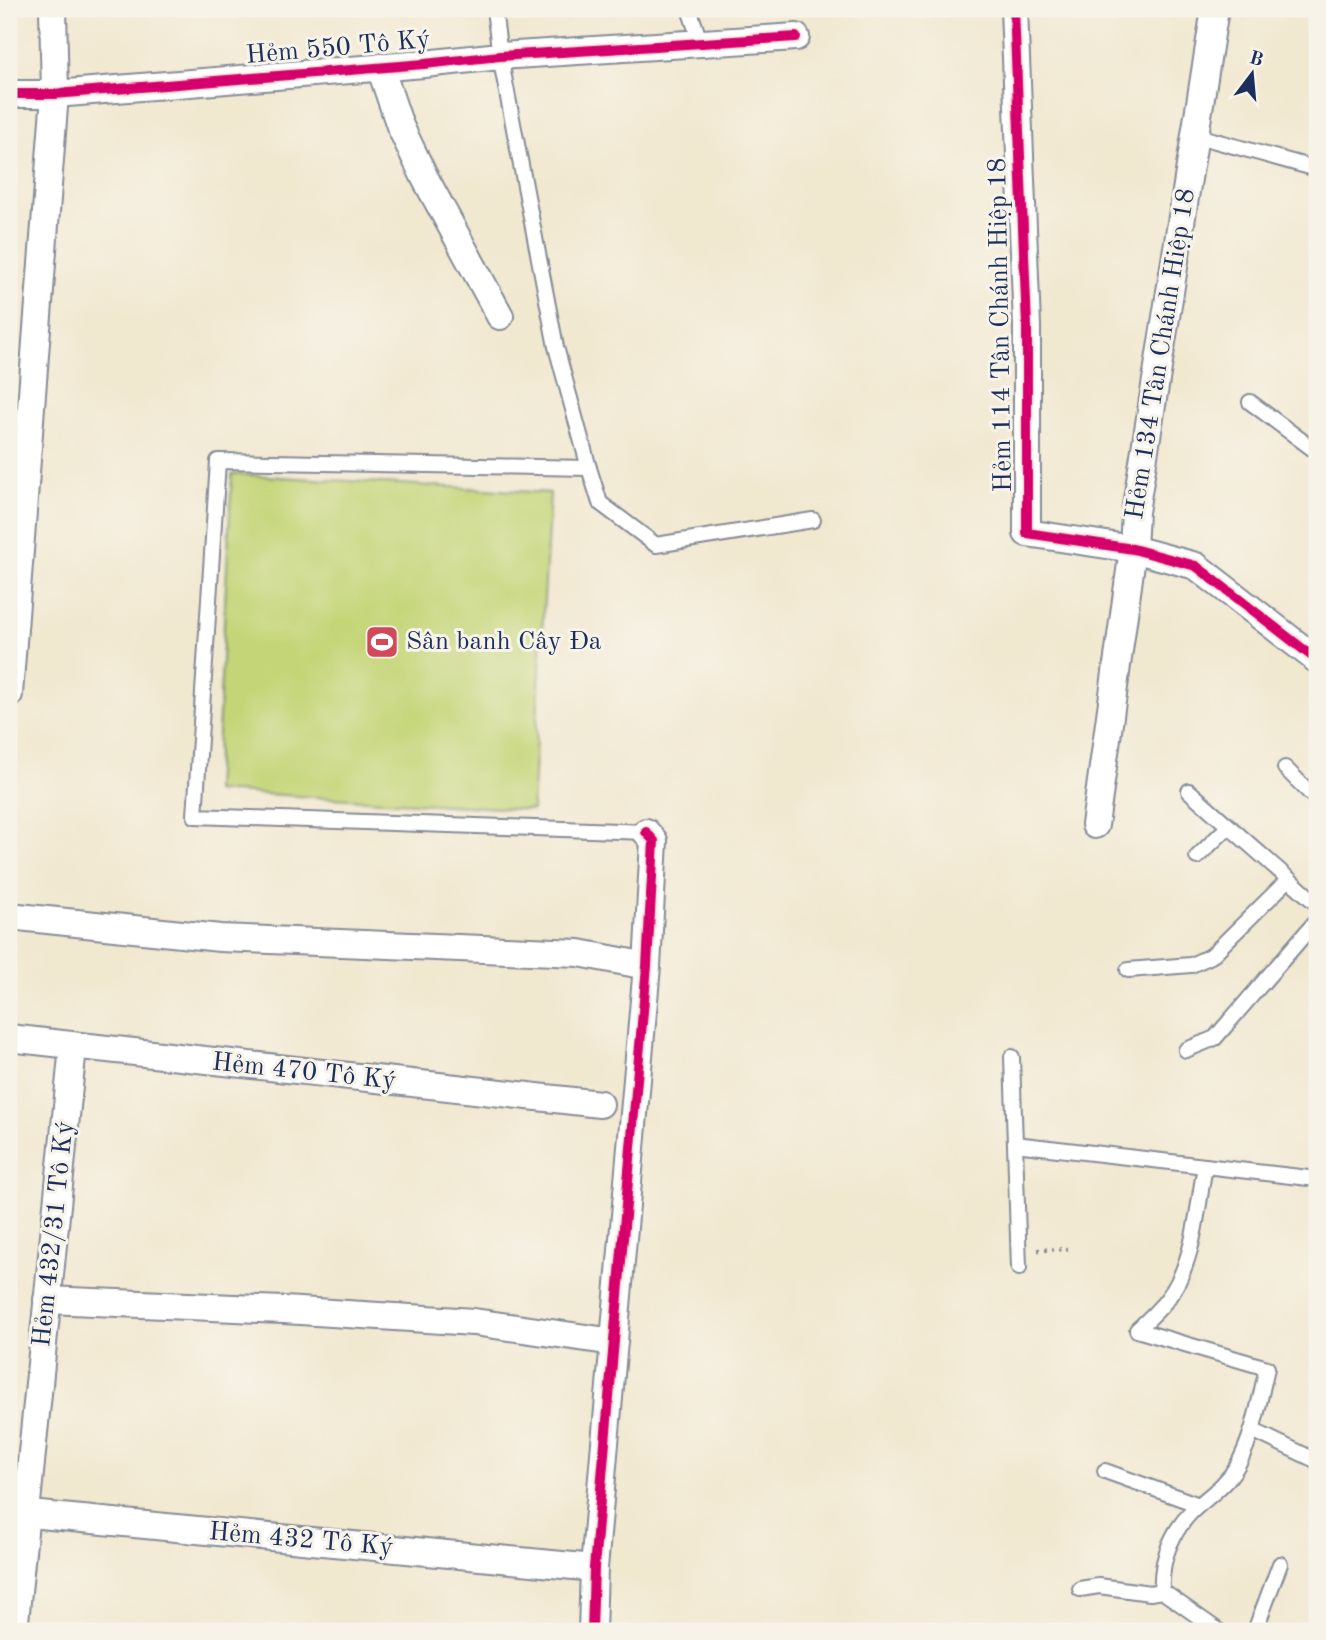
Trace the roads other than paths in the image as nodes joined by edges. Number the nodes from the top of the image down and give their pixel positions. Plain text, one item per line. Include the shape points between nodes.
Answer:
1 (53, 9) edge
2 (494, 9) edge
3 (689, 9) edge
4 (1014, 9) edge
5 (1215, 9) edge
6 (796, 37) dead end
7 (701, 44) junction
8 (500, 55) junction
9 (380, 67) junction
10 (9, 94) edge
11 (55, 94) junction
12 (1194, 135) junction
13 (1317, 169) edge
14 (500, 316) dead end
15 (1250, 402) dead end
16 (1317, 452) edge
17 (589, 468) junction
18 (813, 520) dead end
19 (1133, 549) junction
20 (14, 553) edge
21 (1317, 660) edge
22 (9, 694) edge
23 (1285, 768) dead end
24 (1189, 791) dead end
25 (1317, 800) edge
26 (1094, 825) dead end
27 (1229, 826) junction
28 (646, 832) joint
29 (1197, 857) dead end
30 (1289, 879) junction
31 (1317, 904) edge
32 (9, 916) edge
33 (1317, 920) edge
34 (647, 966) junction
35 (1128, 970) dead end
36 (9, 1038) edge
37 (73, 1046) junction
38 (1186, 1050) dead end
39 (1012, 1057) dead end
40 (600, 1104) dead end
41 (1015, 1144) junction
42 (1205, 1166) junction
43 (1317, 1179) edge
44 (1019, 1268) dead end
45 (47, 1300) junction
46 (614, 1342) junction
47 (1252, 1430) junction
48 (1317, 1461) edge
49 (1105, 1471) dead end
50 (1199, 1505) junction
51 (16, 1513) edge
52 (1280, 1564) dead end
53 (594, 1568) junction
54 (1080, 1589) dead end
55 (1162, 1591) junction
56 (14, 1631) edge
57 (592, 1631) edge
58 (1219, 1631) edge
59 (1255, 1631) edge

1 - 11 street
2 - 8 lane
3 - 7 lane
4 - 19 street, Hẻm 114 Tân Chánh Hiệp 18 via 1027,326 1027,533
5 - 12 street, Hẻm 134 Tân Chánh Hiệp 18
6 - 7 street, Hẻm 550 Tô Ký
7 - 8 street, Hẻm 550 Tô Ký
8 - 9 street, Hẻm 550 Tô Ký
8 - 17 lane via 556,347
9 - 11 street, Hẻm 550 Tô Ký
9 - 14 street via 400,126 425,178
10 - 11 street, Hẻm 550 Tô Ký
11 - 20 street
12 - 13 lane
12 - 19 street, Hẻm 134 Tân Chánh Hiệp 18
15 - 16 lane
17 - 18 lane via 600,503 656,545
17 - 28 lane via 218,461 195,816
19 - 21 street via 1196,566
19 - 26 street, Hẻm 134 Tân Chánh Hiệp 18
20 - 22 street
23 - 25 lane
24 - 27 lane
27 - 29 lane
27 - 30 lane
28 - 34 street via 654,841
30 - 31 lane
30 - 35 lane via 1200,962
32 - 34 street via 219,938 579,953
33 - 38 lane via 1215,1038
34 - 46 street
36 - 37 street, Hẻm 470 Tô Ký
37 - 40 street, Hẻm 470 Tô Ký
37 - 45 street, Hẻm 432/31 Tô Ký
39 - 41 lane
41 - 42 lane
41 - 44 lane via 1025,1251
42 - 43 lane
42 - 47 lane via 1181,1274 1168,1298 1137,1330 1267,1368
45 - 46 street via 474,1322
45 - 51 street, Hẻm 432/31 Tô Ký
46 - 53 street
47 - 48 lane
47 - 50 lane via 1231,1475
49 - 50 lane
50 - 55 lane via 1170,1542 1161,1574
51 - 53 street, Hẻm 432 Tô Ký
51 - 56 street, Hẻm 432/31 Tô Ký
52 - 59 lane
53 - 57 street
54 - 55 lane
55 - 58 lane

